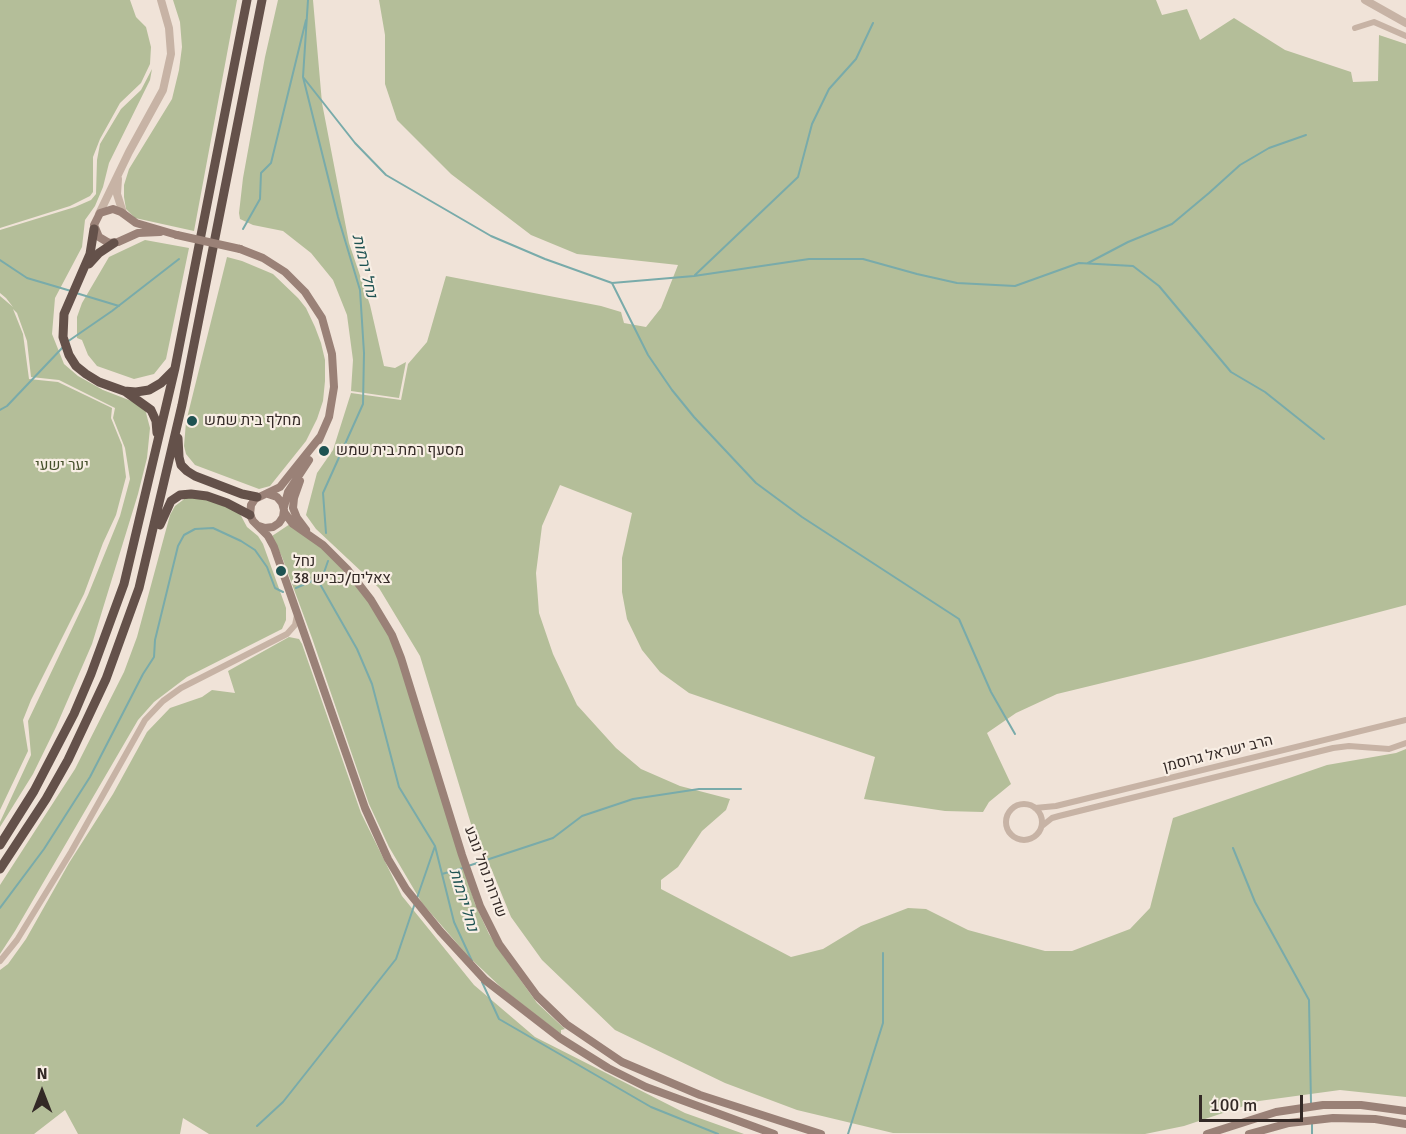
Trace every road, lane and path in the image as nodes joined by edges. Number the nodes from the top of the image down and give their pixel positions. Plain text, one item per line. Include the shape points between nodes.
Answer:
1 (162, 0) edge
2 (247, 0) edge
3 (262, 0) edge
4 (1365, 0) edge
5 (1406, 23) edge
6 (1354, 28) dead end
7 (1406, 36) edge
8 (120, 171) junction
9 (99, 214) junction
10 (125, 215) junction
11 (94, 229) junction
12 (160, 231) junction
13 (119, 241) junction
14 (82, 273) junction
15 (175, 368) junction
16 (124, 391) junction
17 (182, 405) junction
18 (320, 437) junction
19 (156, 450) junction
20 (311, 455) junction
21 (268, 494) junction
22 (257, 497) junction
23 (284, 510) junction
24 (250, 515) junction
25 (258, 526) junction
26 (312, 537) junction
27 (148, 555) junction
28 (297, 610) junction
29 (287, 634) junction
30 (308, 642) junction
31 (1406, 720) edge
32 (1406, 742) edge
33 (1035, 808) junction
34 (1042, 826) junction
35 (0, 845) edge
36 (0, 869) edge
37 (0, 961) edge
38 (1406, 1111) edge
39 (1406, 1124) edge
40 (774, 1134) edge
41 (821, 1134) edge
42 (1207, 1134) edge
43 (1249, 1134) edge

1 - 8 street via 170,39 169,71
2 - 15 highway
3 - 17 highway
4 - 5 street
6 - 7 street via 1374,22
8 - 9 street
8 - 10 street via 117,194
9 - 10 main road via 111,209
9 - 11 main road
10 - 12 main road
10 - 13 main road via 128,230
11 - 13 main road via 101,240
11 - 14 highway
12 - 13 main road via 138,233
12 - 18 main road, bridge via 263,258 305,292 322,318 334,376 332,406
13 - 14 highway via 99,253
14 - 16 highway via 64,314 65,346 76,366 86,374
15 - 16 highway via 149,390
15 - 19 highway
16 - 19 highway via 154,414
17 - 22 highway via 178,440 181,465 195,476
17 - 27 highway
18 - 20 main road
18 - 21 main road via 286,480
19 - 35 highway via 124,584 91,674 56,752
20 - 23 main road via 288,492
20 - 26 main road via 293,503 297,518
21 - 22 main road
21 - 23 main road via 277,497
22 - 24 main road
23 - 25 main road via 281,522 275,526
23 - 26 main road, שדרות נחל נובע via 293,524
24 - 25 main road
24 - 27 highway via 207,496 180,495 165,510
25 - 28 main road via 271,540
26 - 41 main road, שדרות נחל נובע via 353,575 392,635 480,906 499,944 537,996 566,1024 622,1062 700,1095
27 - 36 highway via 123,636 88,720 46,799
28 - 29 street via 295,625
28 - 30 main road
29 - 30 street via 300,635
29 - 37 street via 181,688 145,720 71,852
30 - 40 main road via 379,841 406,889 463,957 485,980 542,1025 608,1068 666,1095
31 - 33 street, הרב ישראל גרוסמן via 1056,807
32 - 34 street, הרב ישראל גרוסמן via 1389,749 1349,746 1323,750 1059,816
33 - 34 street
33 - 34 street via 1025,804 1013,807 1006,816 1006,827 1012,837 1023,841 1035,837
38 - 42 main road via 1323,1105 1276,1113
39 - 43 main road via 1326,1118

